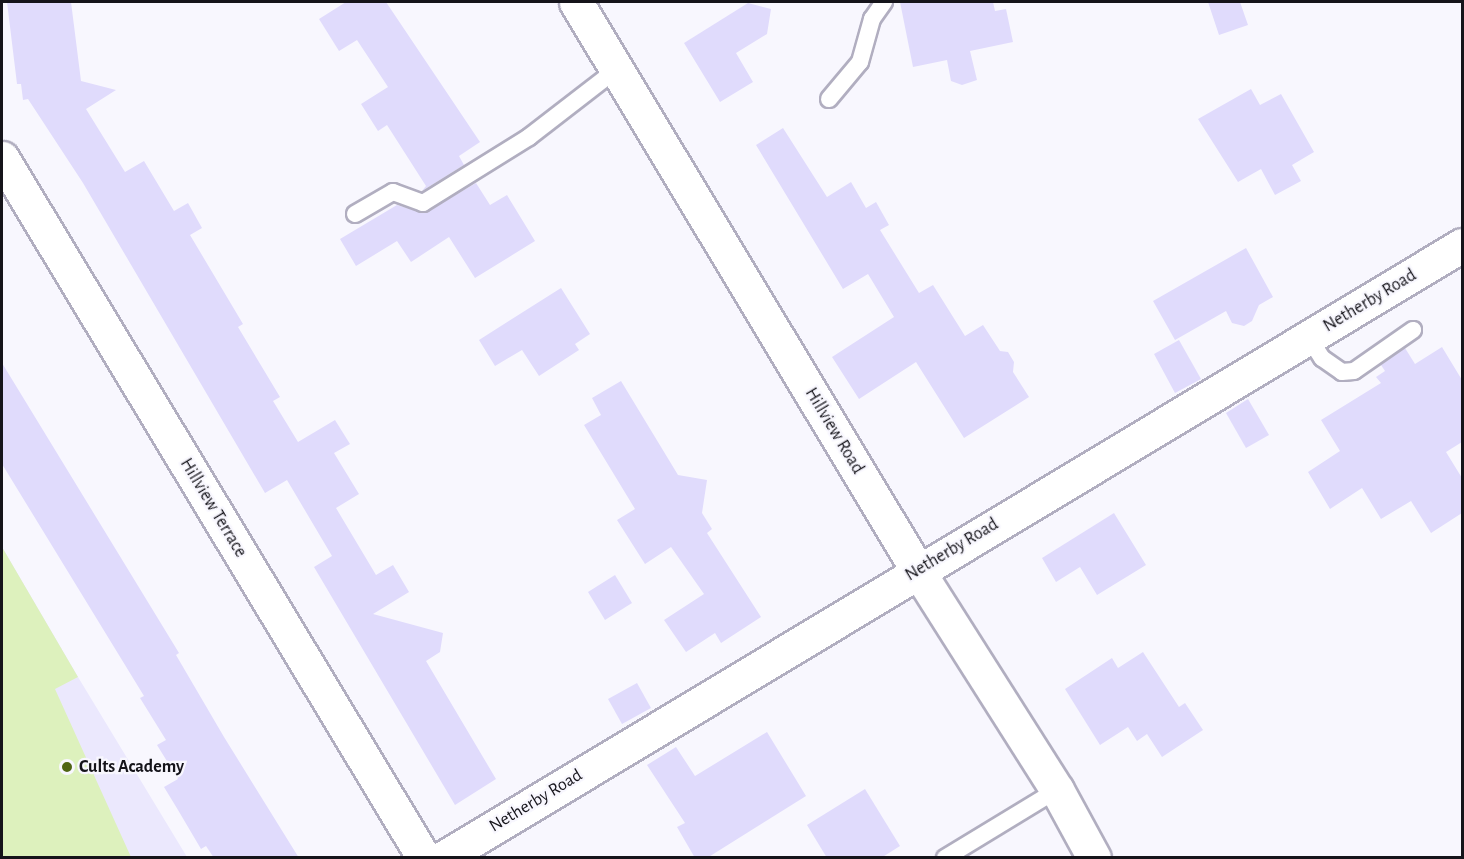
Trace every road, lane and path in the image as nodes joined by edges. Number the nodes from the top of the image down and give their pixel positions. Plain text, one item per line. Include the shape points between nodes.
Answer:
1 (576, 2) edge
2 (884, 2) edge
3 (617, 69) junction
4 (829, 99) dead end
5 (2, 158) edge
6 (355, 214) dead end
7 (1462, 245) edge
8 (1413, 330) dead end
9 (1310, 338) junction
10 (918, 571) junction
11 (1057, 790) junction
12 (424, 858) edge
13 (443, 858) edge
14 (945, 858) edge
15 (1094, 858) edge

1 - 3 street, Hillview Road
2 - 4 lane via 872,19 860,62
3 - 6 lane via 529,137 423,203 393,192
3 - 10 street, Hillview Road
5 - 12 street, Hillview Terrace
7 - 9 street, Netherby Road
8 - 9 lane via 1353,372 1342,372 1322,358
9 - 10 street, Netherby Road
10 - 11 street, Hillview Road
10 - 13 street, Netherby Road
11 - 14 lane
11 - 15 street, Hillview Road

